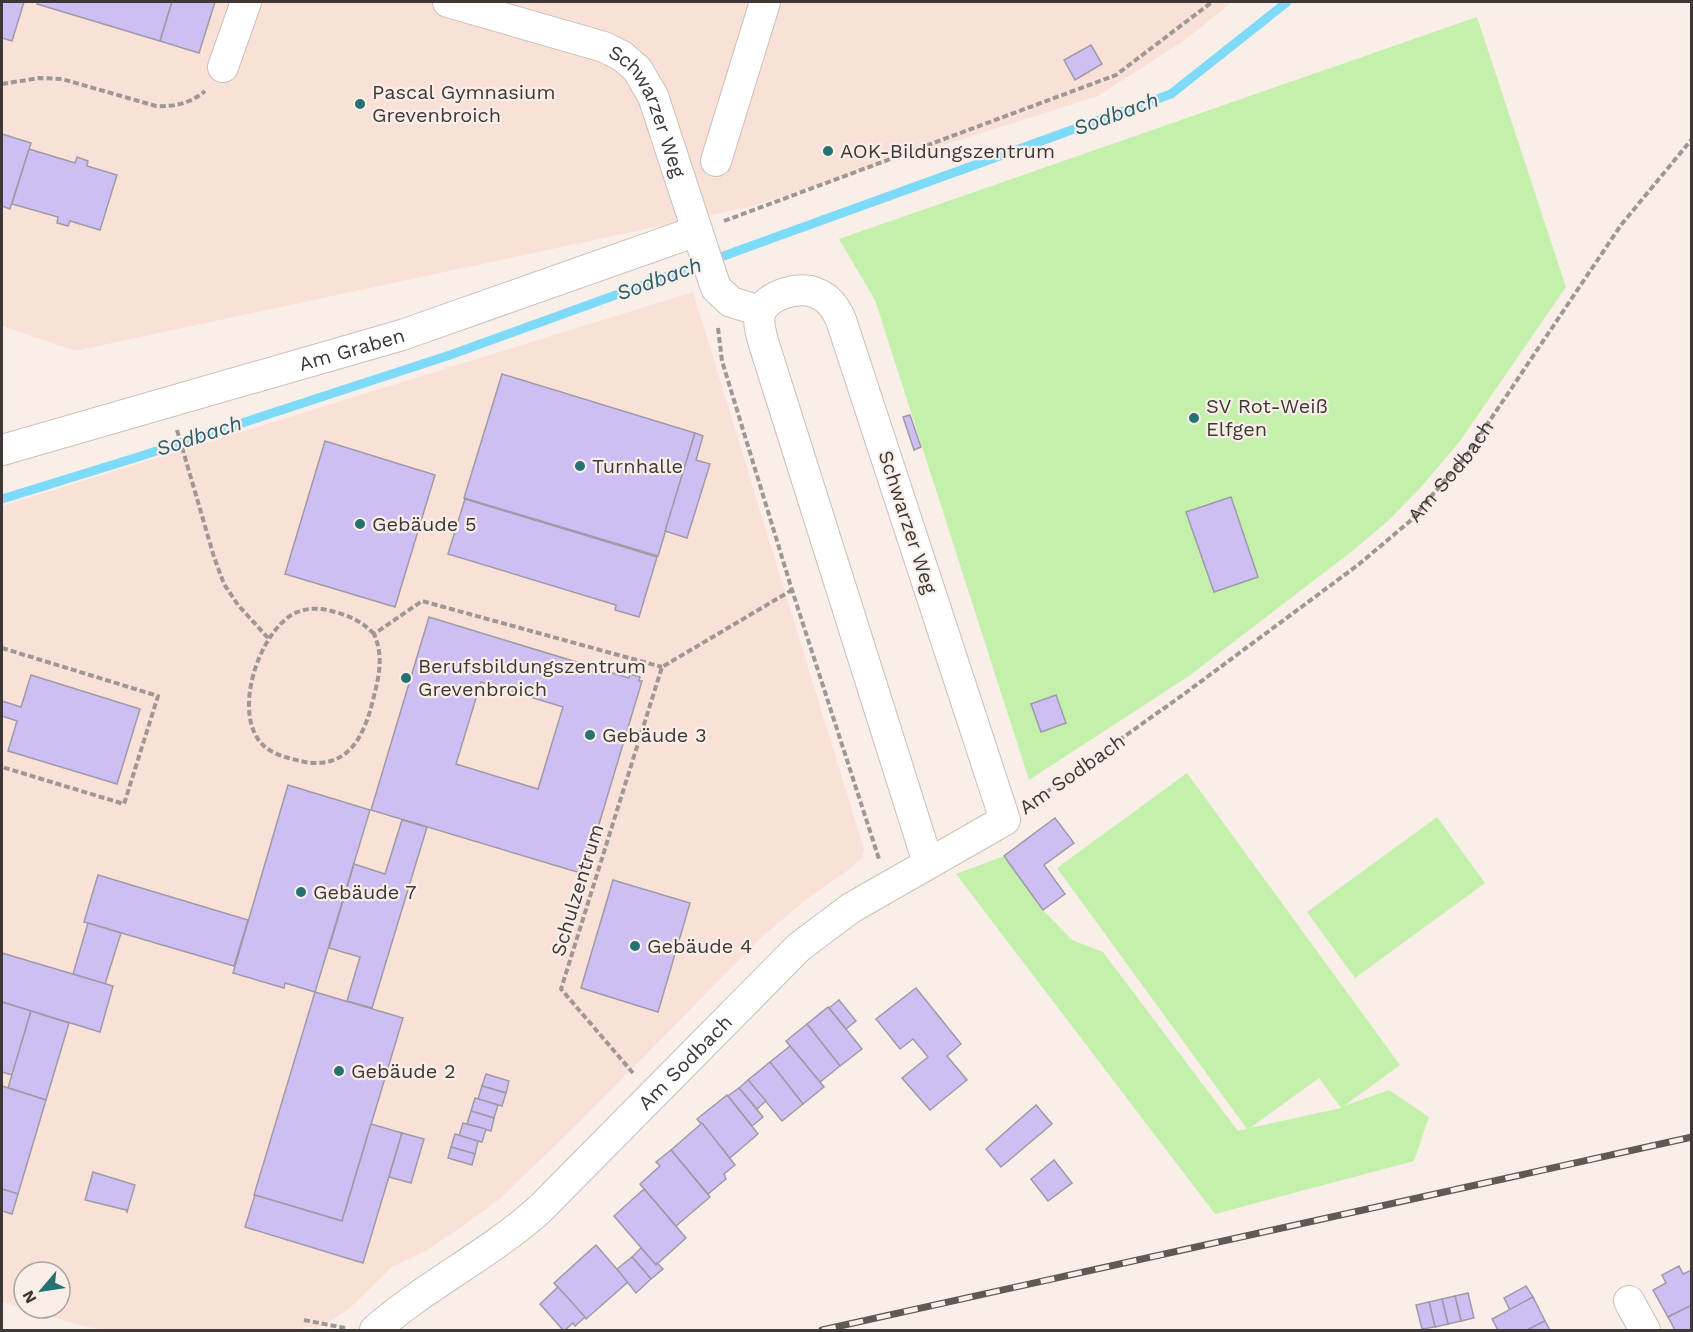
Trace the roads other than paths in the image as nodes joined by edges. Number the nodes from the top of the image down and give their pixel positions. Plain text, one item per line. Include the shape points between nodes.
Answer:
1 (246, 2) edge
2 (448, 2) edge
3 (765, 2) edge
4 (223, 67) road end
5 (716, 161) dead end
6 (697, 231) junction
7 (761, 311) junction
8 (2, 450) edge
9 (1005, 820) joint
10 (928, 863) junction
11 (1629, 1301) dead end
12 (362, 1329) edge
13 (1645, 1330) edge

1 - 4 street
2 - 6 street, Schwarzer Weg via 604,47 629,62 643,78 657,105
3 - 5 street
6 - 7 street, Schwarzer Weg via 716,288 731,302
6 - 8 street, Am Graben via 402,335
7 - 9 street, Schwarzer Weg via 781,295 808,291 827,299 837,312
7 - 10 street via 764,341
9 - 10 street, Am Sodbach
10 - 12 street, Am Sodbach via 852,908 789,956 530,1218 404,1306
11 - 13 street

